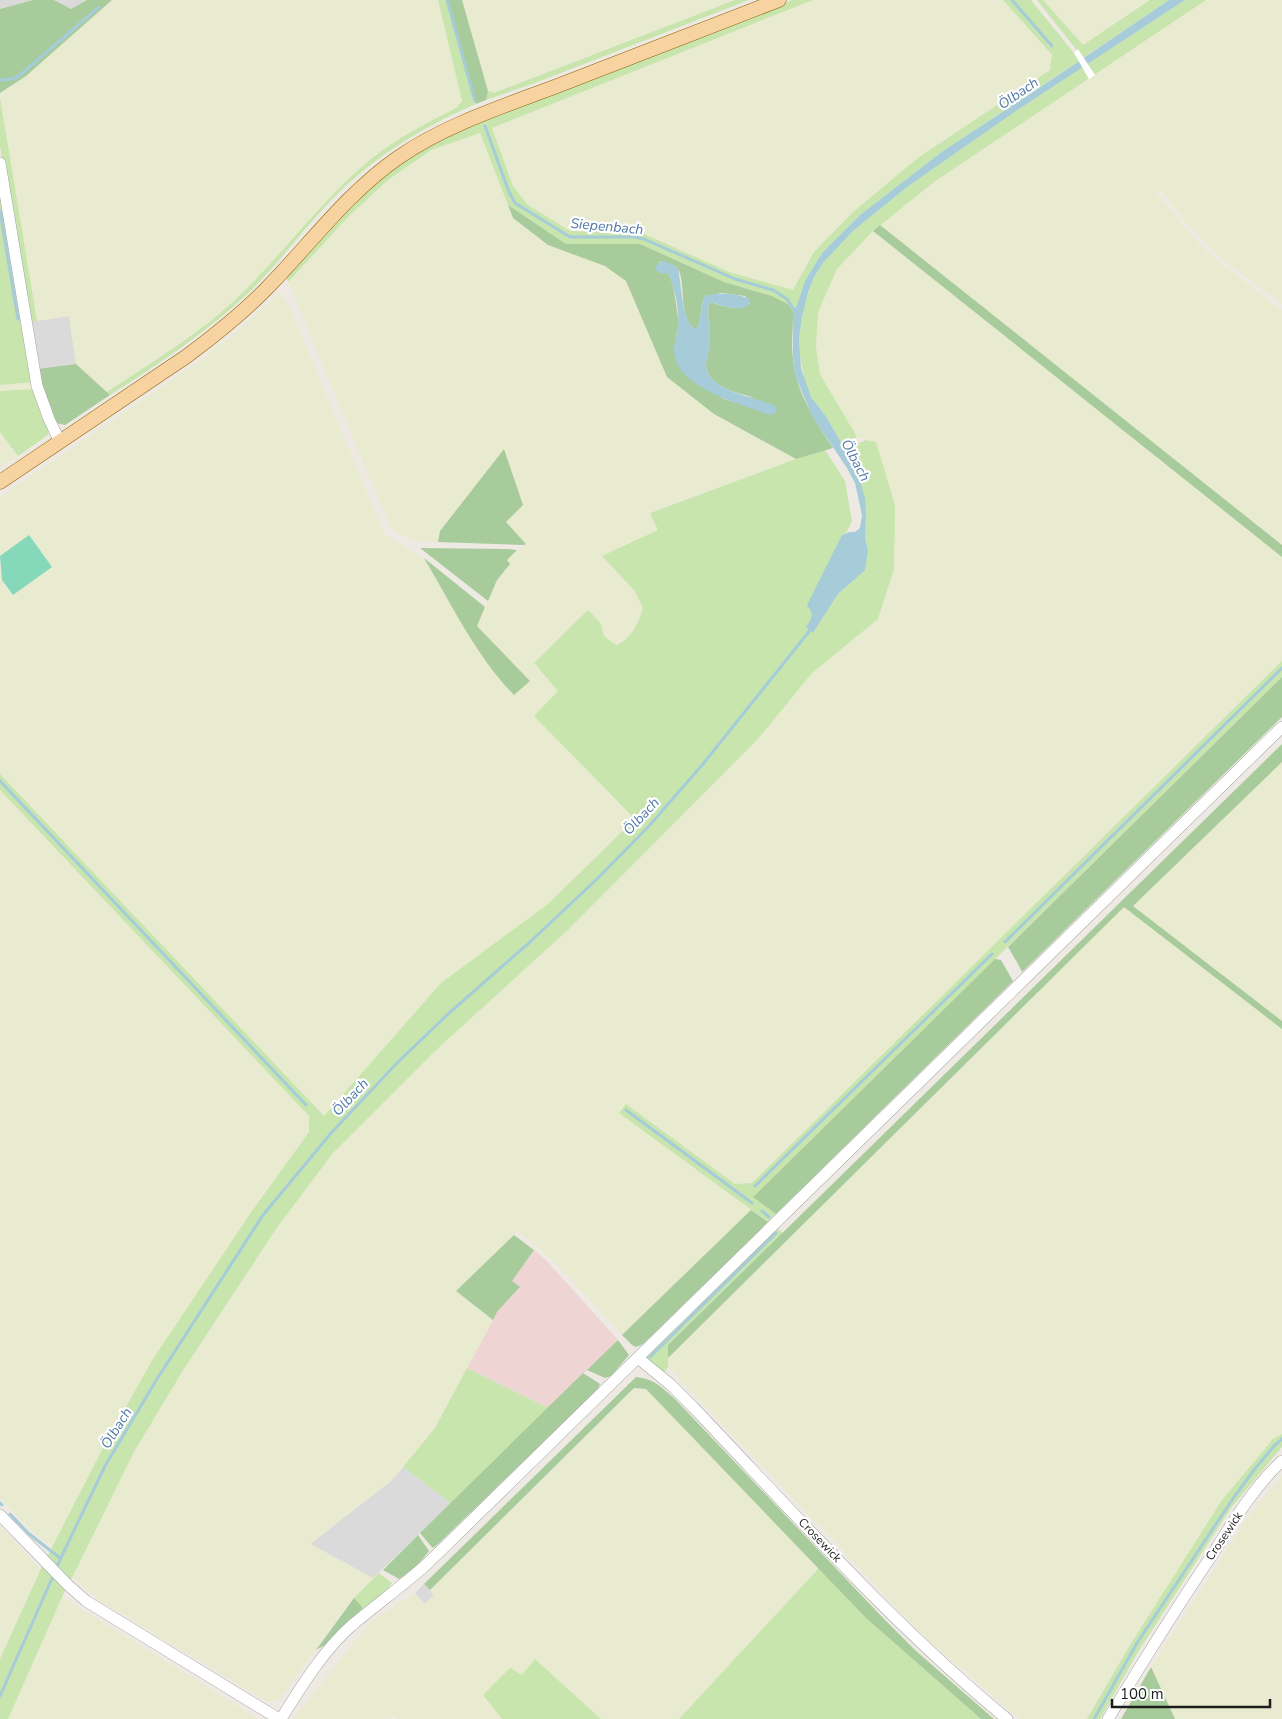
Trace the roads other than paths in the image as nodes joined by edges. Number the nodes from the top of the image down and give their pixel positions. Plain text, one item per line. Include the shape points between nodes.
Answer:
1 (779, 0) edge
2 (0, 163) edge
3 (60, 442) junction
4 (0, 482) edge
5 (1282, 727) edge
6 (638, 1358) junction
7 (1282, 1461) edge
8 (0, 1515) edge
9 (280, 1719) edge
10 (1007, 1719) edge
11 (1108, 1719) edge

1 - 3 main road via 498,108 433,136 400,156 348,199 268,288 237,316 187,356
2 - 3 street via 37,386
3 - 4 main road
5 - 6 street
6 - 9 street via 426,1565 350,1627
6 - 10 street, Crosewick via 693,1407 900,1624
7 - 11 street, Crosewick via 1244,1506
8 - 9 street via 86,1601

